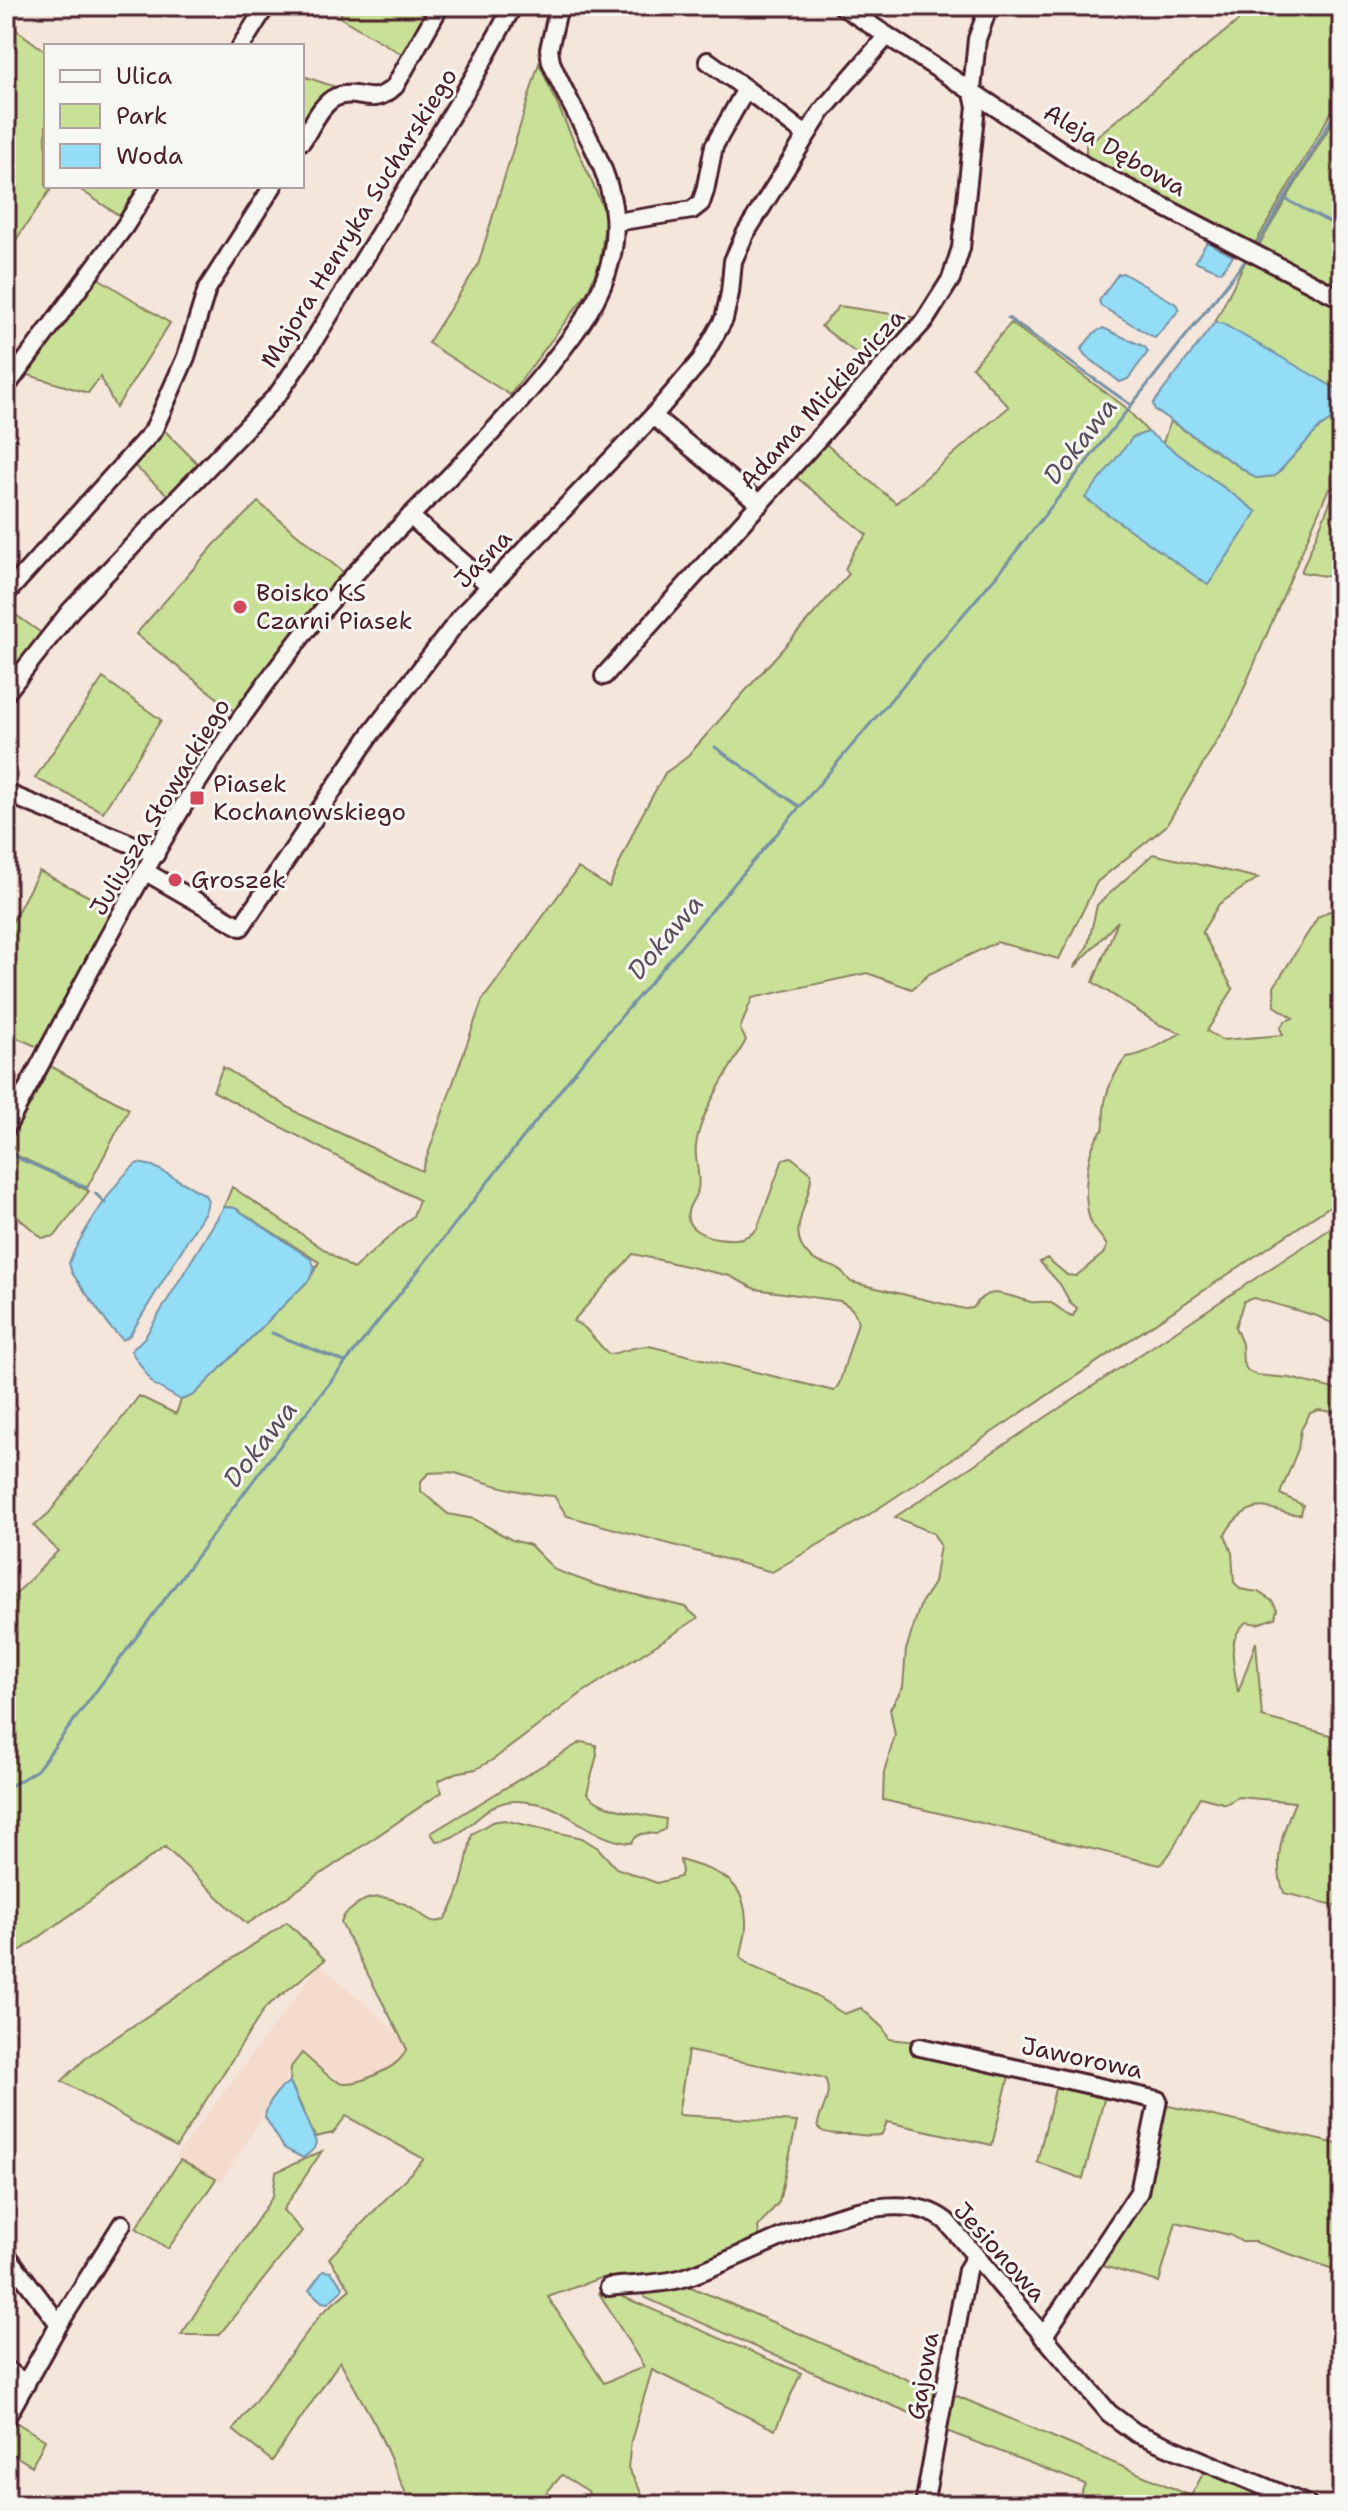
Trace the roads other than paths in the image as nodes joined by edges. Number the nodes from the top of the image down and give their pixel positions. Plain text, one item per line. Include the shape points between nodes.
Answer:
1 (266, 6) edge
2 (440, 6) edge
3 (513, 6) edge
4 (559, 6) edge
5 (842, 6) edge
6 (989, 6) edge
7 (887, 36) junction
8 (242, 44) edge
9 (708, 61) dead end
10 (746, 89) junction
11 (974, 98) junction
12 (806, 135) junction
13 (304, 138) edge
14 (149, 188) edge
15 (272, 188) edge
16 (616, 222) junction
17 (1342, 299) edge
18 (6, 387) edge
19 (653, 416) junction
20 (760, 504) junction
21 (410, 516) junction
22 (490, 586) junction
23 (6, 594) edge
24 (604, 676) dead end
25 (6, 693) edge
26 (6, 793) edge
27 (156, 854) junction
28 (146, 872) junction
29 (6, 1128) edge
30 (920, 2047) dead end
31 (122, 2224) dead end
32 (6, 2254) edge
33 (975, 2257) junction
34 (609, 2287) dead end
35 (59, 2324) junction
36 (1043, 2337) junction
37 (6, 2369) edge
38 (26, 2384) junction
39 (6, 2418) edge
40 (924, 2505) edge
41 (1308, 2505) edge

1 - 8 street
2 - 13 street via 395,86 384,96 335,97
3 - 25 street, Majora Henryka Sucharskiego via 278,394 81,599
4 - 16 street, Juliusza Słowackiego via 551,62 610,186
5 - 7 street
6 - 11 street, Adama Mickiewicza via 977,39
7 - 11 street, Aleja Dębowa
7 - 12 street, Jasna
9 - 10 street
10 - 12 street
10 - 16 street via 714,146 701,203 692,210
11 - 17 street, Aleja Dębowa via 1085,166
11 - 20 street, Adama Mickiewicza via 961,248 951,279 925,320
12 - 19 street, Jasna via 745,234 733,261 724,319 711,344
14 - 18 street
15 - 23 street via 207,289 186,357 153,431
16 - 21 street, Juliusza Słowackiego via 606,277 582,324 521,402
19 - 20 street
19 - 22 street, Jasna
20 - 24 street, Adama Mickiewicza
21 - 22 street
21 - 27 street, Juliusza Słowackiego via 351,576 294,646 211,762
22 - 28 street, Jasna via 370,735 241,927
26 - 27 street
27 - 28 street, Juliusza Słowackiego
28 - 29 street, Juliusza Słowackiego
30 - 36 street, Jaworowa via 1158,2100 1139,2192
31 - 35 street
32 - 35 street
33 - 34 street, Jesionowa via 940,2216 883,2205 850,2211 681,2279
33 - 36 street, Jesionowa
33 - 40 street, Gajowa via 967,2270
35 - 38 street
36 - 41 street, Jesionowa via 1123,2425
37 - 38 street
38 - 39 street

